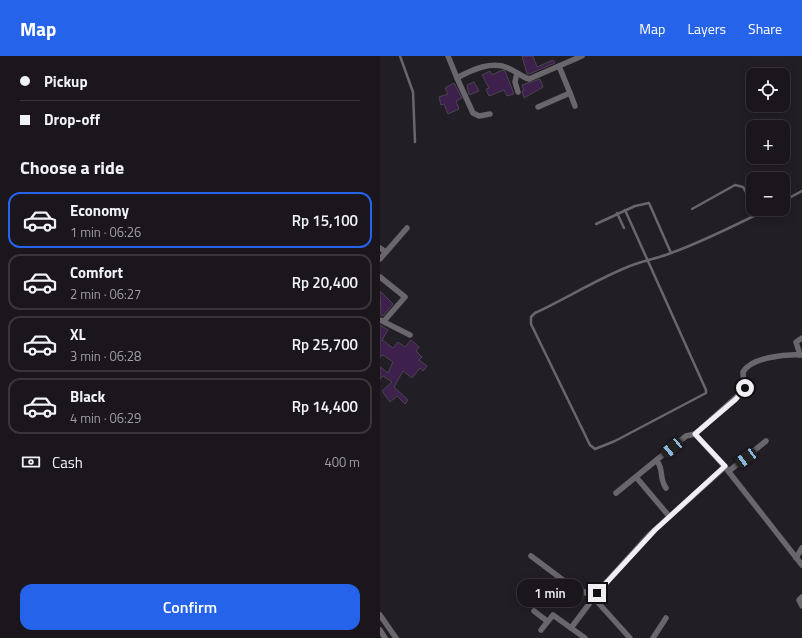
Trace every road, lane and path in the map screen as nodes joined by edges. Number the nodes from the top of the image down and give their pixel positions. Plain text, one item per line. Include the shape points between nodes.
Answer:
1 (400, 56) edge
2 (448, 56) edge
3 (582, 56) edge
4 (559, 66) junction
5 (517, 73) junction
6 (457, 78) junction
7 (518, 92) dead end
8 (570, 93) junction
9 (576, 106) dead end
10 (538, 107) dead end
11 (490, 114) dead end
12 (415, 142) dead end
13 (802, 191) edge
14 (746, 192) edge
15 (790, 197) edge
16 (692, 209) dead end
17 (625, 210) junction
18 (617, 213) junction
19 (754, 216) edge
20 (596, 224) dead end
21 (407, 228) dead end
22 (624, 228) dead end
23 (380, 248) edge
24 (386, 252) junction
25 (671, 253) junction
26 (380, 259) edge
27 (647, 260) junction
28 (380, 277) edge
29 (382, 321) edge
30 (410, 335) dead end
31 (802, 338) edge
32 (801, 355) edge
33 (695, 434) junction
34 (766, 441) dead end
35 (657, 461) junction
36 (727, 469) junction
37 (636, 478) junction
38 (666, 488) dead end
39 (616, 493) dead end
40 (669, 516) junction
41 (802, 548) edge
42 (531, 556) dead end
43 (796, 558) junction
44 (802, 565) edge
45 (802, 596) edge
46 (593, 597) junction
47 (802, 606) edge
48 (534, 612) dead end
49 (380, 615) edge
50 (666, 618) dead end
51 (547, 621) junction
52 (571, 628) junction
53 (380, 630) edge
54 (541, 630) dead end
55 (385, 638) edge
56 (396, 638) edge
57 (584, 638) edge
58 (630, 638) edge
59 (653, 638) edge

1 - 12 lane via 414,92
2 - 6 street
3 - 4 street
4 - 5 street via 529,80
4 - 8 street
5 - 6 street via 506,67 494,65 474,69
5 - 7 street via 515,82
6 - 11 street via 473,113 479,116
8 - 9 street
8 - 10 street
13 - 15 lane
14 - 16 lane via 743,187 735,185
17 - 18 lane
17 - 25 lane via 649,203
17 - 27 lane
18 - 20 lane
18 - 22 lane
19 - 25 lane
21 - 24 street
23 - 24 street
24 - 26 street
25 - 27 lane
27 - 27 lane via 706,393 615,441 595,448 590,445 531,324 531,317 605,276
28 - 29 street via 405,297
29 - 30 street
31 - 32 street via 796,342
32 - 33 street via 780,356 752,363 743,374 744,390
33 - 35 street via 686,436
33 - 36 street
34 - 36 street via 758,450
35 - 37 street
35 - 38 street via 661,468 661,480
36 - 40 street
36 - 43 street
37 - 39 street
37 - 40 street
40 - 46 street
41 - 43 street
42 - 46 street via 563,580
43 - 44 street
45 - 47 street via 799,600
46 - 52 street
46 - 58 street
48 - 51 street
49 - 56 street
50 - 59 street
51 - 52 street via 553,615
51 - 54 street
52 - 57 street
53 - 55 street

